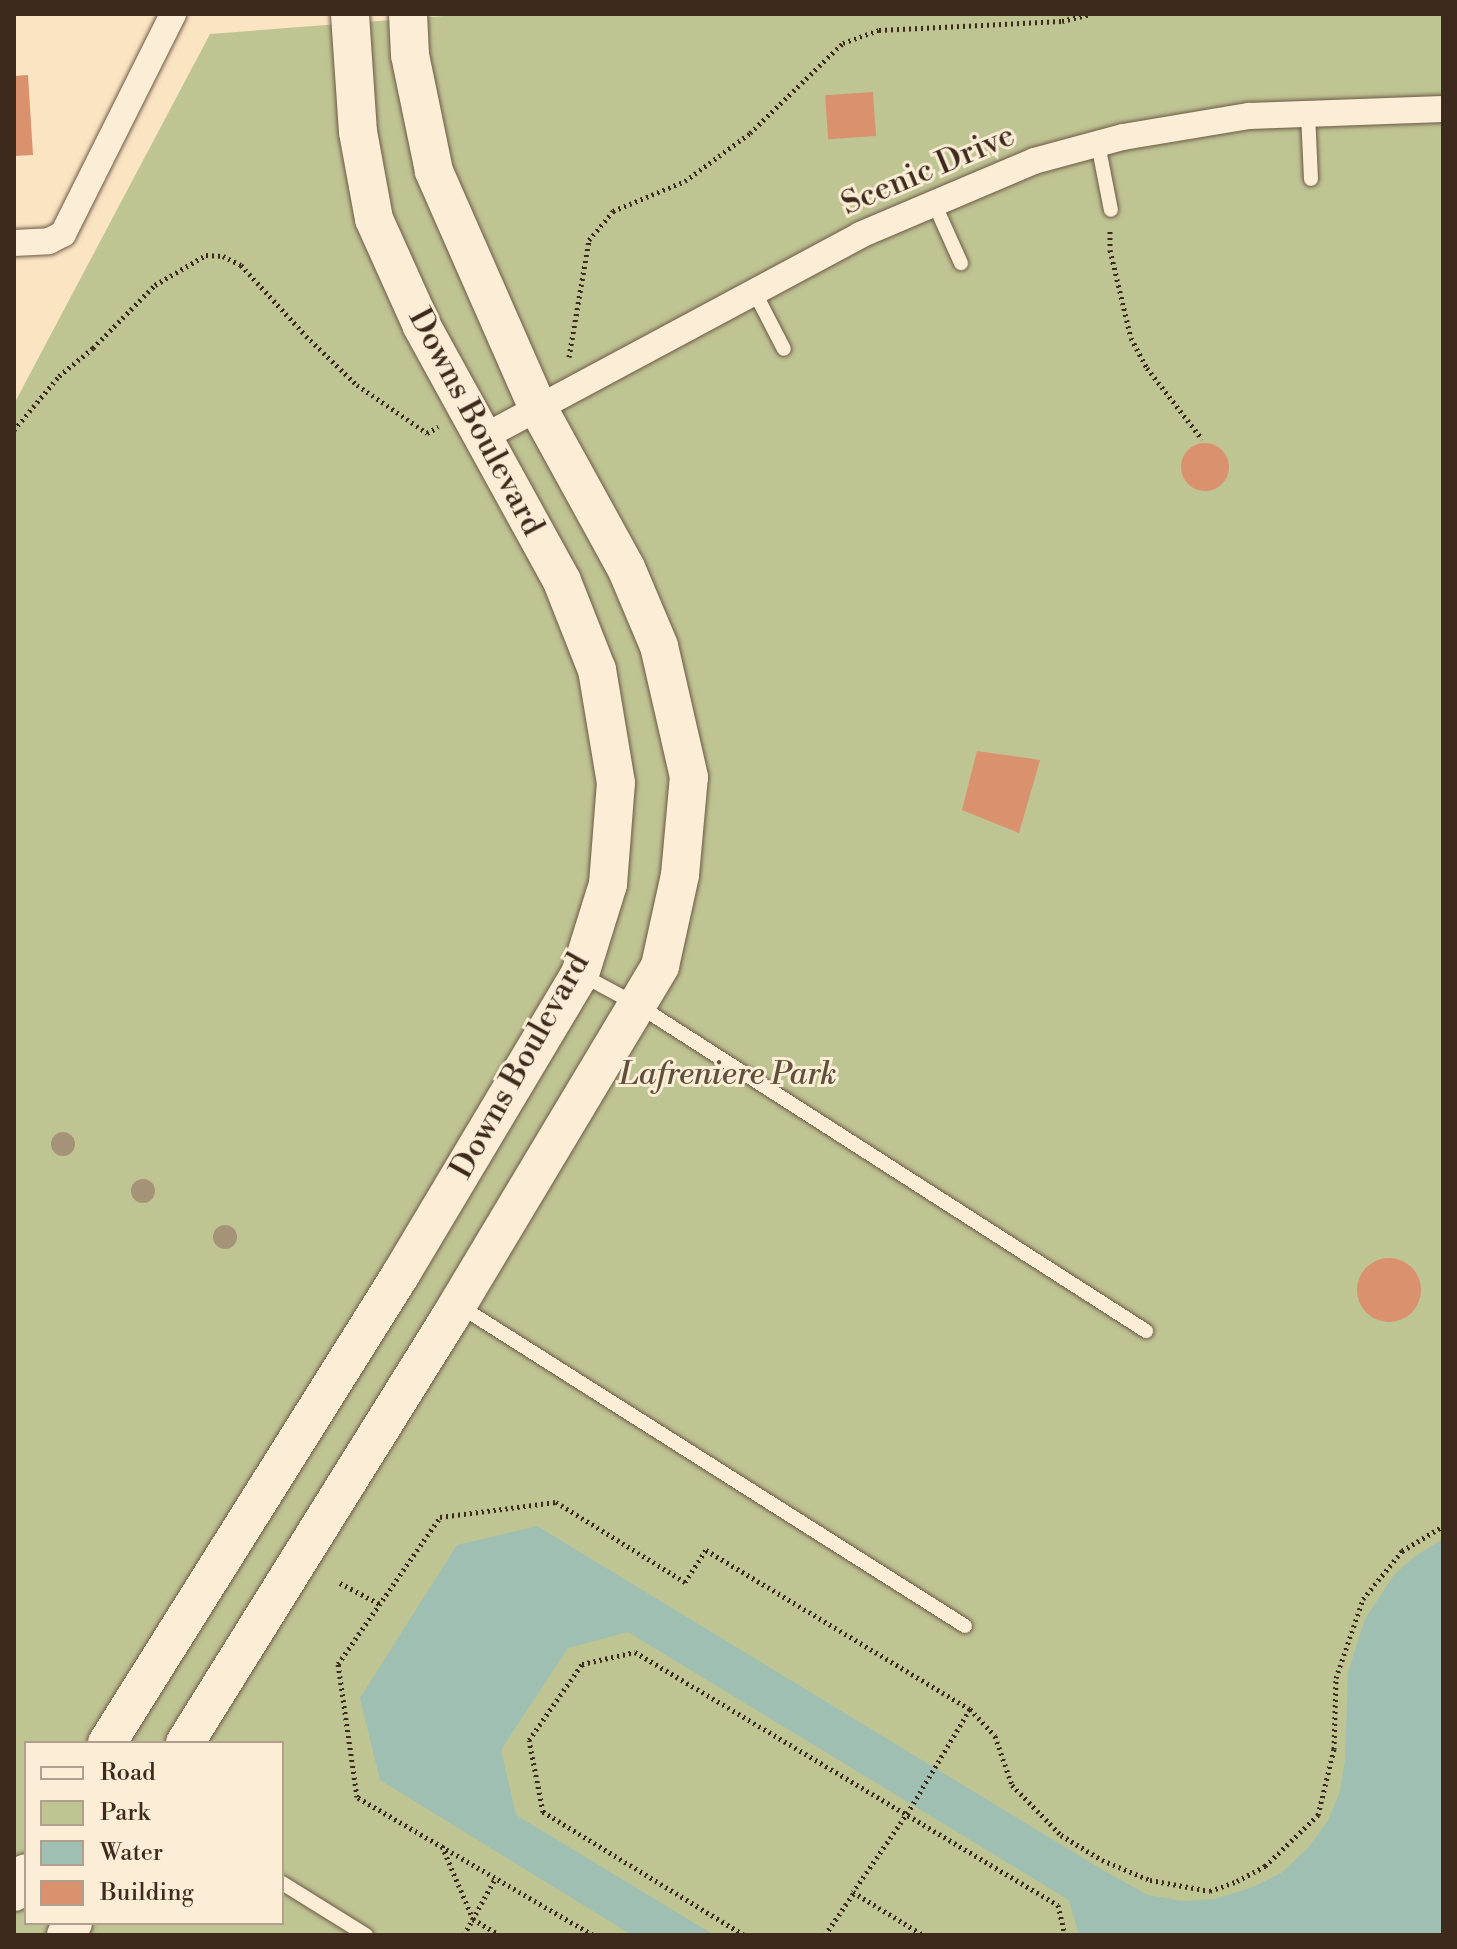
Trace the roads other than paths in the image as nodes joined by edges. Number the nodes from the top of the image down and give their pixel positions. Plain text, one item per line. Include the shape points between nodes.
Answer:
1 (173, 14) edge
2 (350, 14) edge
3 (408, 14) edge
4 (1443, 109) edge
5 (1308, 113) junction
6 (1098, 144) junction
7 (1311, 179) dead end
8 (934, 203) junction
9 (1111, 210) road end
10 (14, 243) edge
11 (961, 263) dead end
12 (754, 291) junction
13 (784, 349) dead end
14 (532, 394) junction
15 (477, 423) junction
16 (580, 974) junction
17 (636, 1004) junction
18 (458, 1305) junction
19 (1146, 1331) dead end
20 (965, 1626) dead end
21 (108, 1741) edge
22 (186, 1741) edge
23 (284, 1884) edge
24 (366, 1935) edge

1 - 10 street via 63,234 49,241
2 - 15 street, Downs Boulevard via 358,132 374,219 422,326
3 - 14 street, Downs Boulevard via 410,55 434,171
4 - 5 street, Scenic Drive
5 - 6 street, Scenic Drive via 1249,116
5 - 7 lane
6 - 8 street, Scenic Drive via 1034,161
6 - 9 lane
8 - 11 lane
8 - 12 street, Scenic Drive
12 - 13 lane
12 - 14 street, Scenic Drive
14 - 15 street, Scenic Drive
14 - 17 street, Downs Boulevard via 626,568 659,646 689,777 680,875 660,966
15 - 16 street, Downs Boulevard via 562,581 597,670 616,783 608,884
16 - 17 lane
16 - 21 street, Downs Boulevard via 401,1274
17 - 18 street, Downs Boulevard
17 - 19 lane
18 - 20 lane
18 - 22 street, Downs Boulevard
23 - 24 lane

